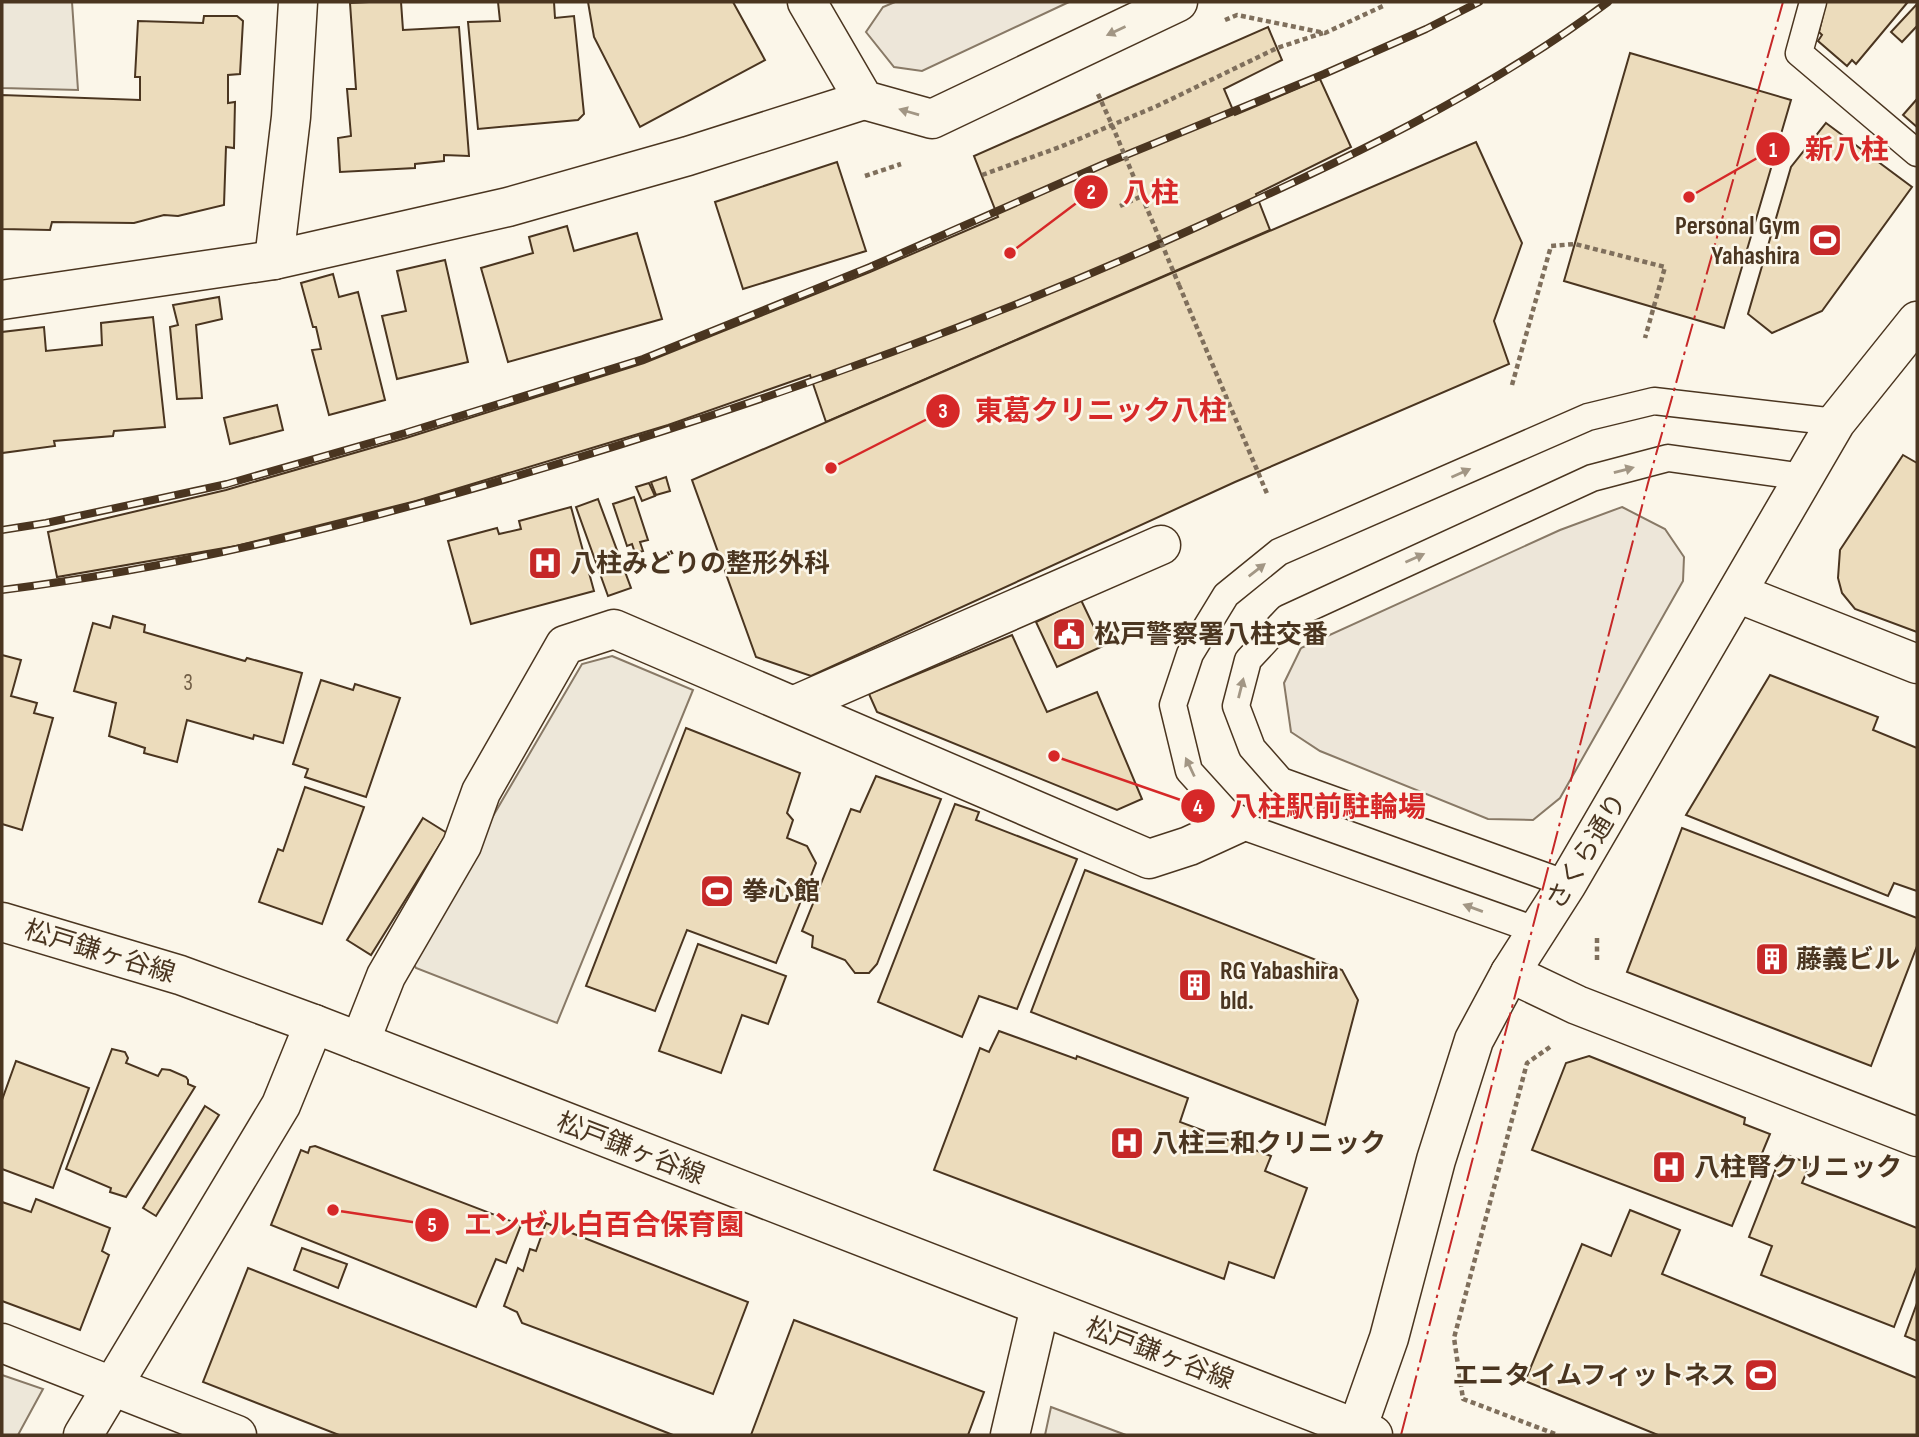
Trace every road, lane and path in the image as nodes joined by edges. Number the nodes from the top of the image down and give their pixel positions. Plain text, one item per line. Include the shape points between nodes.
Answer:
1 (298, 2) edge
2 (807, 2) edge
3 (1178, 2) edge
4 (1813, 2) edge
5 (1325, 33) dead end
6 (864, 100) junction
7 (1101, 101) dead end
8 (1112, 125) junction
9 (1917, 153) edge
10 (982, 175) dead end
11 (1142, 197) junction
12 (1120, 206) dead end
13 (274, 260) junction
14 (2, 300) edge
15 (1917, 321) edge
16 (1645, 338) dead end
17 (1512, 385) dead end
18 (1836, 422) junction
19 (1804, 477) junction
20 (1268, 496) dead end
21 (1161, 545) dead end
22 (1737, 593) junction
23 (1917, 664) edge
24 (795, 705) junction
25 (1237, 824) junction
26 (1567, 884) junction
27 (2, 922) edge
28 (1538, 931) junction
29 (1510, 973) junction
30 (314, 1024) junction
31 (360, 1042) junction
32 (1527, 1063) dead end
33 (1917, 1137) edge
34 (1040, 1307) junction
35 (2, 1343) edge
36 (111, 1386) junction
37 (1365, 1432) edge
38 (83, 1435) edge
39 (237, 1435) edge
40 (1010, 1435) edge
41 (1558, 1435) edge

1 - 13 street via 291,117
2 - 6 street
3 -> 6 street via 932,119
4 - 9 lane via 1799,53
5 - 8 path via 1277,48
6 - 13 street via 508,207
7 - 8 path
8 - 10 path
8 - 11 path, bridge
11 - 12 path
11 - 20 path, bridge
13 - 14 street
15 - 18 street, さくら通り
16 - 17 path via 1665,267 1575,244 1551,246
18 - 19 street, さくら通り
25 -> 18 lane via 1189,771 1173,705 1189,654 1226,594 1279,552 1588,417 1654,401
19 - 22 street, さくら通り
26 -> 19 lane via 1280,781 1252,748 1236,706 1248,660 1287,618 1592,478 1668,458
21 - 24 street
22 - 23 street
22 - 26 street, さくら通り
24 - 25 street via 1149,859
24 - 31 street via 614,629 565,645 481,792 462,845 386,975
28 -> 25 lane
26 - 28 street, さくら通り
27 - 30 street, 松戸鎌ヶ谷線 via 180,975
28 - 29 street, さくら通り
29 - 33 street via 1577,1005
29 - 37 street, さくら通り via 1474,1040 1436,1160
30 - 31 street, 松戸鎌ヶ谷線
30 - 36 street via 281,1105
31 - 34 street, 松戸鎌ヶ谷線
32 - 41 path via 1454,1338 1463,1399
34 - 37 street, 松戸鎌ヶ谷線
34 - 40 street
35 - 36 street
36 - 38 street
36 - 39 street

